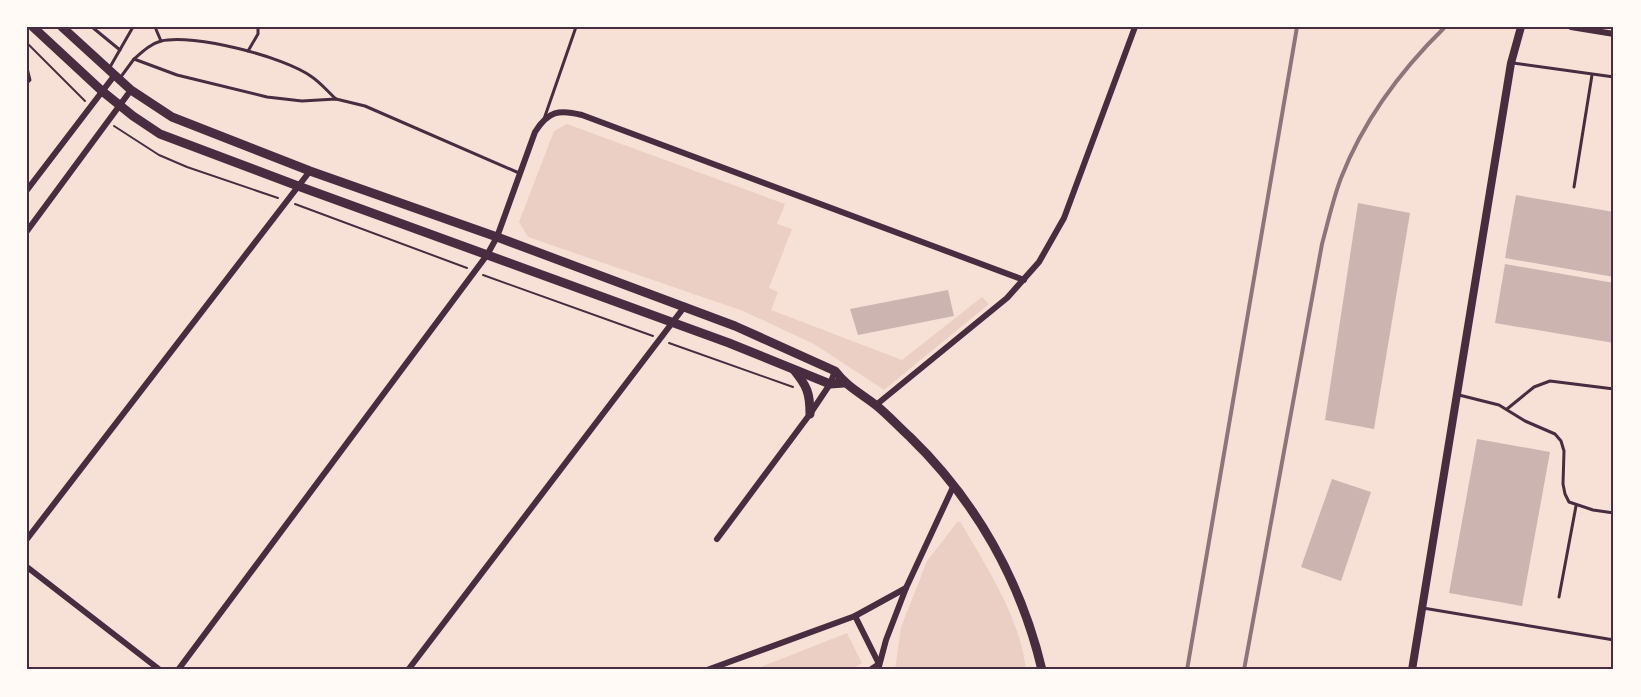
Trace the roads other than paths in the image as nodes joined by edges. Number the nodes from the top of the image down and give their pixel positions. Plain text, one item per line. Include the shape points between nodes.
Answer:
1 (33, 27) edge
2 (62, 27) edge
3 (92, 27) edge
4 (133, 27) edge
5 (155, 27) edge
6 (258, 27) edge
7 (576, 27) edge
8 (1135, 27) edge
9 (1521, 27) edge
10 (1571, 27) edge
11 (1614, 34) edge
12 (161, 41) junction
13 (120, 50) junction
14 (248, 51) junction
15 (134, 59) junction
16 (1511, 63) junction
17 (27, 69) edge
18 (113, 75) junction
19 (1592, 75) junction
20 (1614, 77) edge
21 (27, 83) edge
22 (130, 90) junction
23 (102, 91) junction
24 (336, 99) junction
25 (120, 105) junction
26 (543, 120) junction
27 (310, 171) junction
28 (520, 174) junction
29 (298, 186) junction
30 (1574, 187) dead end
31 (27, 190) edge
32 (27, 231) edge
33 (497, 237) junction
34 (487, 255) junction
35 (1024, 280) junction
36 (685, 306) junction
37 (674, 323) junction
38 (793, 368) junction
39 (835, 371) junction
40 (844, 383) junction
41 (830, 384) junction
42 (1614, 389) edge
43 (1457, 394) junction
44 (876, 405) junction
45 (1507, 409) junction
46 (810, 414) junction
47 (954, 484) junction
48 (1576, 506) junction
49 (1614, 513) edge
50 (27, 539) edge
51 (717, 539) dead end
52 (27, 567) edge
53 (906, 588) junction
54 (1559, 597) dead end
55 (1422, 608) junction
56 (855, 616) junction
57 (1614, 640) edge
58 (879, 667) edge
59 (159, 670) edge
60 (178, 670) edge
61 (408, 670) edge
62 (707, 670) edge
63 (870, 670) edge
64 (1042, 670) edge
65 (1412, 670) edge

1 - 23 main road
2 - 18 main road
3 - 13 lane
4 - 13 lane
5 - 12 lane
6 - 14 lane
7 - 26 lane
8 - 35 street via 1064,218
9 - 16 street
10 - 11 street
12 - 14 lane via 195,40
12 - 15 lane
13 - 18 lane
14 - 24 lane via 291,65 311,76
15 - 18 lane
15 - 24 lane via 177,75 267,97
16 - 19 lane
16 - 43 street
17 - 21 lane
18 - 22 main road
18 - 23 street
19 - 20 lane
19 - 30 lane
22 - 25 street
22 - 27 main road via 172,117
23 - 25 main road
23 - 31 street
24 - 28 lane via 365,106
25 - 29 main road via 160,134
25 - 32 street
26 - 28 street
26 - 35 street via 564,111 582,115
27 - 29 street
27 - 33 main road
28 - 33 street
29 - 34 main road
29 - 50 street
33 - 34 street
33 - 36 main road
34 - 37 main road
34 - 60 street
35 - 44 street
36 - 37 street
36 - 39 main road
37 - 38 main road
37 - 61 street
38 - 41 main road
38 - 46 main road via 808,389
39 - 40 main road
39 - 41 street
40 - 41 main road
40 - 44 main road
41 - 46 street
42 - 45 lane via 1550,381 1534,387
43 - 45 lane
43 - 55 street
44 - 47 main road
45 - 48 lane via 1547,429 1561,441 1565,494
46 - 51 street
47 - 53 street
47 - 64 main road via 992,542 1014,585
48 - 49 lane
48 - 54 lane
52 - 59 street
53 - 56 street
53 - 58 street
55 - 57 lane
55 - 65 street
56 - 58 street
56 - 62 street
58 - 63 street

